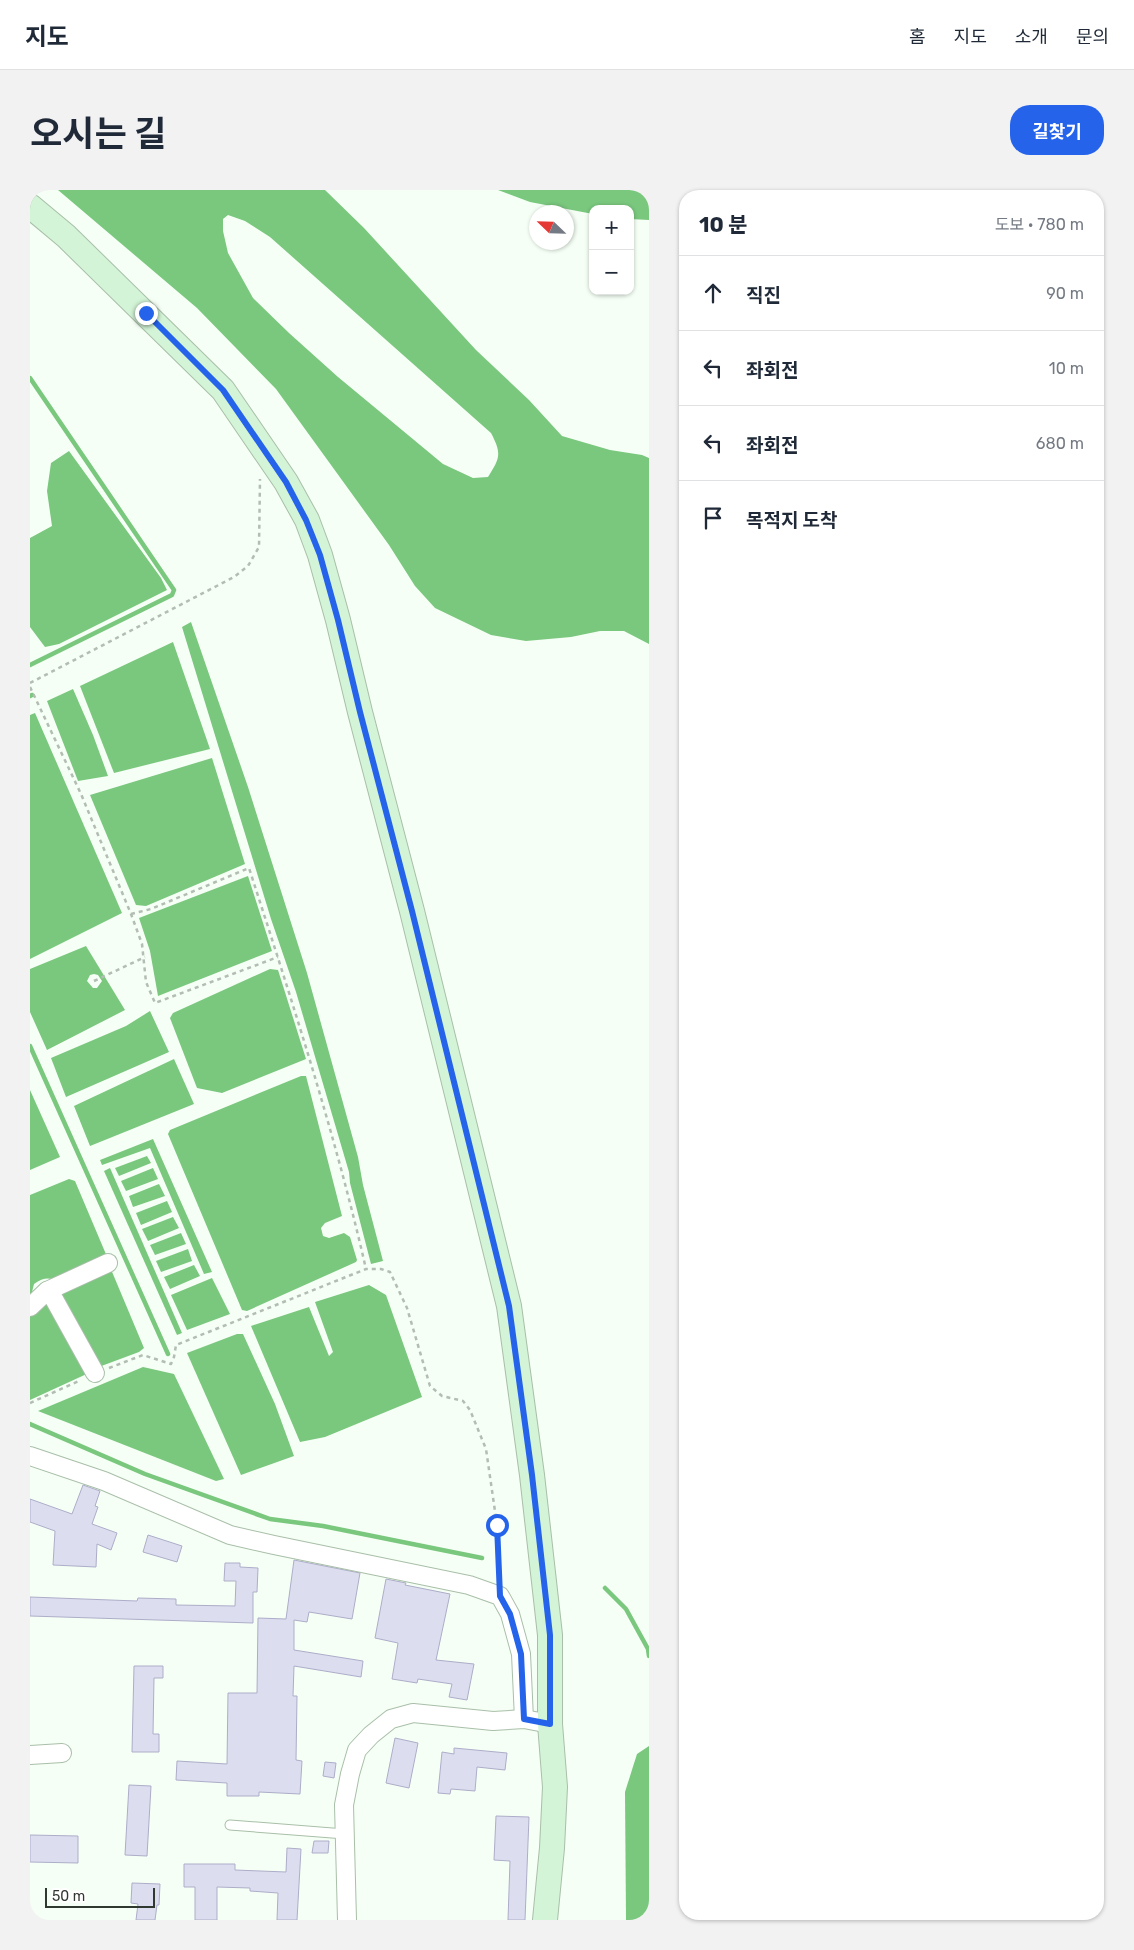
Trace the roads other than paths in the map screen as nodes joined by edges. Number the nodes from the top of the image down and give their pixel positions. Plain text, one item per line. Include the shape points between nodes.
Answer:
1 (30, 206) edge
2 (108, 1263) dead end
3 (47, 1291) junction
4 (30, 1307) edge
5 (95, 1373) road end
6 (30, 1456) edge
7 (524, 1719) junction
8 (550, 1724) junction
9 (62, 1753) dead end
10 (30, 1755) edge
11 (230, 1825) dead end
12 (345, 1834) junction
13 (347, 1920) edge
14 (545, 1920) edge

1 - 8 main road via 66,236 223,390 286,482 320,555 509,1306 550,1635
2 - 3 street
3 - 4 street
3 - 5 street
6 - 7 street via 104,1482 230,1535 469,1585 500,1596 510,1614 521,1654
7 - 8 street
7 - 12 street via 493,1721 413,1714 391,1719 358,1750 344,1805
8 - 14 main road via 555,1787
9 - 10 street
11 - 12 lane
12 - 13 street

